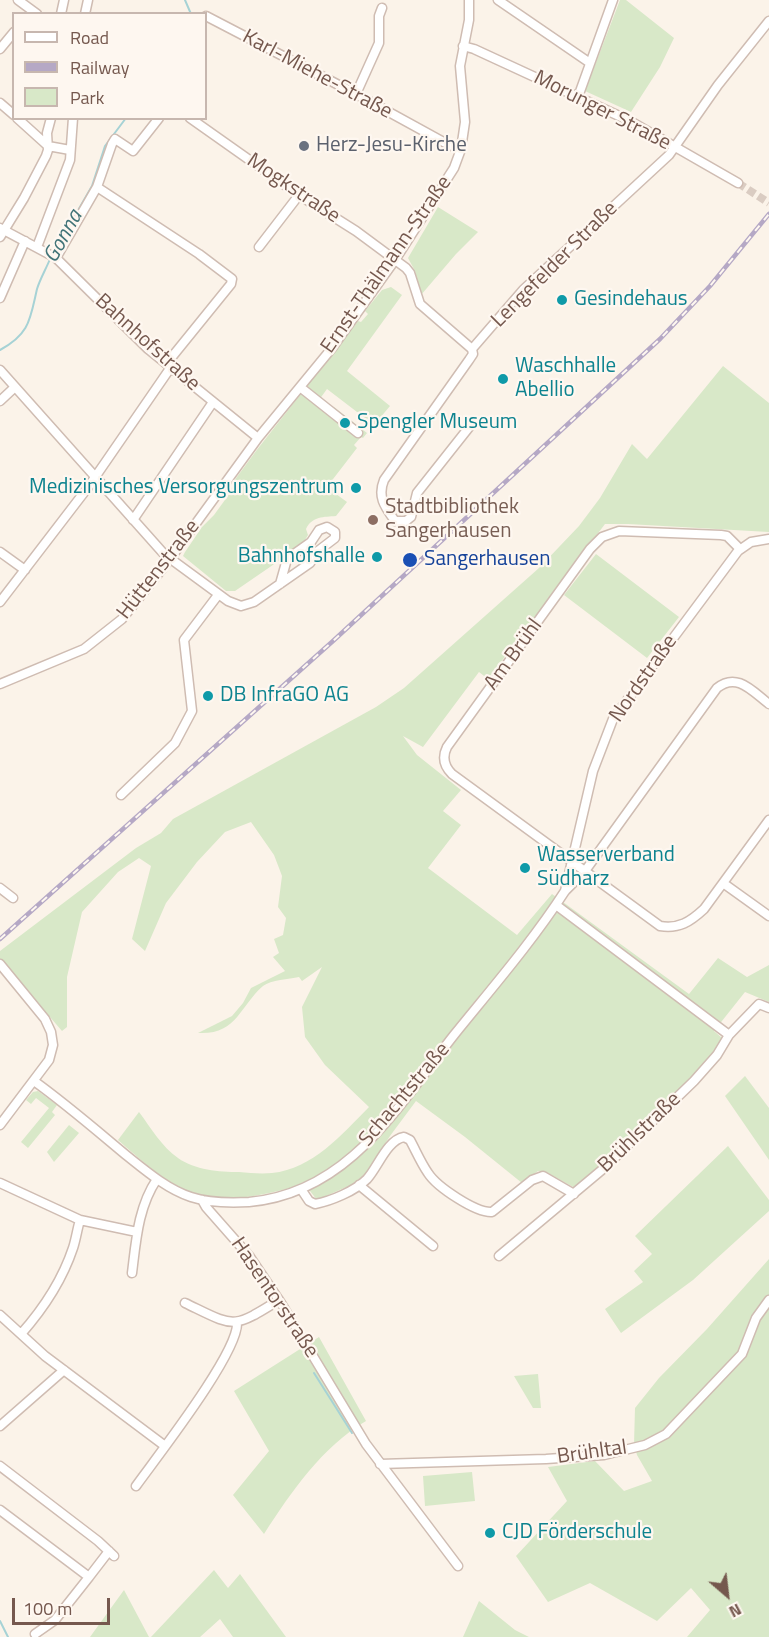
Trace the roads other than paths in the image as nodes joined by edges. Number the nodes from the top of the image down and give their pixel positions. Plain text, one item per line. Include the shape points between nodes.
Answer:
1 (18, 0) edge
2 (469, 0) edge
3 (498, 0) edge
4 (613, 0) edge
5 (382, 8) dead end
6 (31, 12) edge
7 (207, 17) edge
8 (769, 21) edge
9 (12, 34) edge
10 (463, 46) junction
11 (0, 49) edge
12 (590, 63) junction
13 (356, 94) junction
14 (578, 97) junction
15 (0, 103) edge
16 (12, 113) edge
17 (19, 120) edge
18 (50, 120) edge
19 (73, 120) edge
20 (157, 120) edge
21 (193, 120) edge
22 (48, 146) junction
23 (675, 147) junction
24 (461, 149) junction
25 (70, 150) junction
26 (738, 183) tunnel mouth
27 (97, 187) junction
28 (299, 195) junction
29 (1, 231) edge
30 (25, 241) junction
31 (259, 247) dead end
32 (40, 249) junction
33 (55, 258) junction
34 (395, 260) junction
35 (0, 298) edge
36 (472, 349) junction
37 (169, 365) junction
38 (0, 370) edge
39 (15, 387) junction
40 (300, 387) junction
41 (0, 401) edge
42 (213, 402) junction
43 (474, 421) dead end
44 (358, 433) dead end
45 (258, 438) junction
46 (94, 477) junction
47 (133, 520) junction
48 (769, 539) edge
49 (740, 549) junction
50 (0, 552) edge
51 (170, 559) junction
52 (25, 570) junction
53 (280, 584) junction
54 (218, 595) junction
55 (0, 602) edge
56 (0, 684) edge
57 (769, 704) edge
58 (121, 795) dead end
59 (769, 820) edge
60 (571, 861) junction
61 (589, 874) junction
62 (723, 883) junction
63 (0, 888) edge
64 (565, 891) junction
65 (13, 898) dead end
66 (556, 905) junction
67 (769, 916) edge
68 (0, 964) edge
69 (769, 1008) edge
70 (729, 1035) junction
71 (34, 1081) junction
72 (0, 1125) edge
73 (157, 1179) junction
74 (0, 1183) edge
75 (359, 1185) junction
76 (302, 1189) junction
77 (573, 1194) junction
78 (202, 1200) junction
79 (80, 1220) junction
80 (137, 1232) junction
81 (433, 1246) dead end
82 (499, 1256) dead end
83 (132, 1273) dead end
84 (279, 1299) junction
85 (769, 1300) edge
86 (185, 1304) dead end
87 (0, 1315) edge
88 (237, 1322) junction
89 (21, 1334) junction
90 (64, 1370) junction
91 (0, 1426) edge
92 (165, 1446) junction
93 (380, 1464) junction
94 (0, 1466) edge
95 (136, 1486) dead end
96 (0, 1510) edge
97 (458, 1566) dead end
98 (89, 1577) junction
99 (35, 1634) dead end

1 - 6 street
2 - 10 street, Ernst-Thälmann-Straße
3 - 12 street
4 - 12 street
5 - 13 street via 379,43
7 - 13 street, Karl-Miehe-Straße
8 - 23 street, Lengefelder Straße
9 - 11 street
10 - 14 street, Morunger Straße
10 - 24 street, Ernst-Thälmann-Straße via 460,66 465,122
12 - 14 street
13 - 24 street, Karl-Miehe-Straße
14 - 23 street, Morunger Straße
15 - 16 street
17 - 22 street
18 - 22 street
19 - 25 street
20 - 27 street via 133,151 116,139
21 - 28 street, Mogkstraße
22 - 25 street
22 - 29 street via 24,198
23 - 26 street, Morunger Straße
23 - 36 street, Lengefelder Straße via 524,290
24 - 34 street, Ernst-Thälmann-Straße via 454,168
25 - 32 street
27 - 33 street
27 - 37 street via 232,279
28 - 31 street
28 - 34 street, Mogkstraße
29 - 30 street, Bahnhofstraße
30 - 32 street, Bahnhofstraße
30 - 35 street
32 - 33 street, Bahnhofstraße
33 - 37 street, Bahnhofstraße
34 - 36 street, Mogkstraße via 409,271 420,304
34 - 40 street, Ernst-Thälmann-Straße
36 - 43 street, Lengefelder Straße via 469,360 383,483 382,501 395,521 411,517 417,493
37 - 42 street, Bahnhofstraße
37 - 46 street
38 - 39 street
39 - 41 street
39 - 46 street
40 - 44 street
40 - 45 street, Ernst-Thälmann-Straße
42 - 45 street, Bahnhofstraße
42 - 47 street
45 - 51 street, Hüttenstraße
46 - 47 street
46 - 52 street
47 - 51 street
48 - 49 street via 751,542
49 - 60 street, Nordstraße via 613,718 593,771
49 - 60 street, Am Brühl via 721,535 619,531 602,537 446,750 445,763 451,772
50 - 52 street
51 - 54 street
51 - 56 street, Hüttenstraße via 132,608 94,643
52 - 55 street
53 - 53 street via 312,562 336,533 327,527 320,529 311,542 287,559
53 - 54 street via 246,605 235,605
54 - 58 street via 184,640 192,711 182,733
57 - 61 street, Schachtstraße via 741,683 729,681 717,688
59 - 62 street
60 - 61 street
60 - 64 street, Nordstraße
61 - 62 street via 651,921 672,928 694,919
61 - 64 street, Schachtstraße
62 - 67 street
63 - 65 street
64 - 66 street, Schachtstraße
66 - 70 street
66 - 76 street, Schachtstraße via 369,1142 336,1170
68 - 71 street via 52,1034 51,1058
69 - 70 street, Brühlstraße via 759,1004
70 - 77 street, Brühlstraße via 694,1081
71 - 72 street
71 - 73 street, Hasentorstraße
73 - 78 street, Hasentorstraße via 184,1195
73 - 80 street
74 - 79 street
75 - 76 street via 315,1204
75 - 77 street via 395,1141 404,1137 412,1143 429,1176 452,1195 485,1212 492,1212 531,1180 543,1176
75 - 81 street
76 - 78 street, Schachtstraße via 256,1201
77 - 82 street, Brühlstraße
78 - 84 street, Hasentorstraße via 249,1254
79 - 80 street
79 - 89 street via 63,1274 43,1308
80 - 83 street
84 - 88 street via 251,1318
84 - 93 street, Hasentorstraße
85 - 93 street, Brühltal via 756,1318 742,1354 666,1434 645,1445 604,1455
86 - 88 street via 226,1322
87 - 89 street
88 - 92 street via 237,1334 211,1381
89 - 90 street
90 - 91 street
90 - 92 street
92 - 95 street
93 - 97 street, Hasentorstraße
94 - 98 street via 112,1553
96 - 98 street
98 - 99 street via 56,1620

